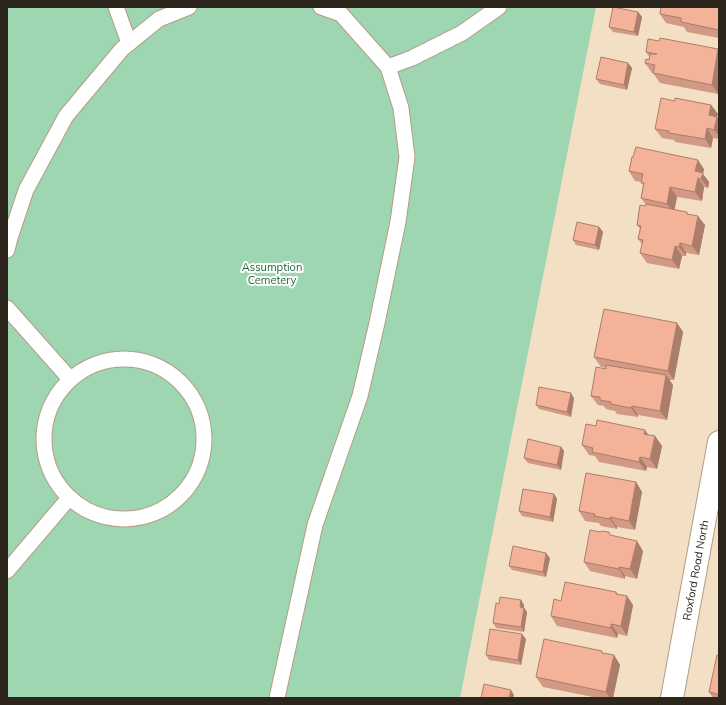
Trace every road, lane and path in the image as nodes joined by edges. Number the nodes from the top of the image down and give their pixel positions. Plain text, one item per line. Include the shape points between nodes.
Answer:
1 (116, 7) edge
2 (189, 7) edge
3 (322, 7) edge
4 (499, 7) edge
5 (130, 43) junction
6 (388, 67) junction
7 (7, 250) edge
8 (7, 308) edge
9 (70, 379) junction
10 (719, 442) edge
11 (69, 498) junction
12 (7, 571) edge
13 (277, 698) edge
14 (672, 698) edge

1 - 5 lane
2 - 5 lane via 159,19
3 - 6 lane via 341,14
4 - 6 lane via 462,33
5 - 7 lane via 122,49 66,116 26,190
6 - 13 lane via 401,108 407,157 398,222 360,396 315,525
8 - 9 lane
9 - 11 lane via 56,396 47,415 44,436 46,456 53,476
9 - 11 lane via 91,365 115,359 140,360 164,369 184,384 197,405 204,429 203,454 194,478 179,498 158,512 134,518 109,517 85,509
10 - 14 street, Roxford Road North
11 - 12 lane

